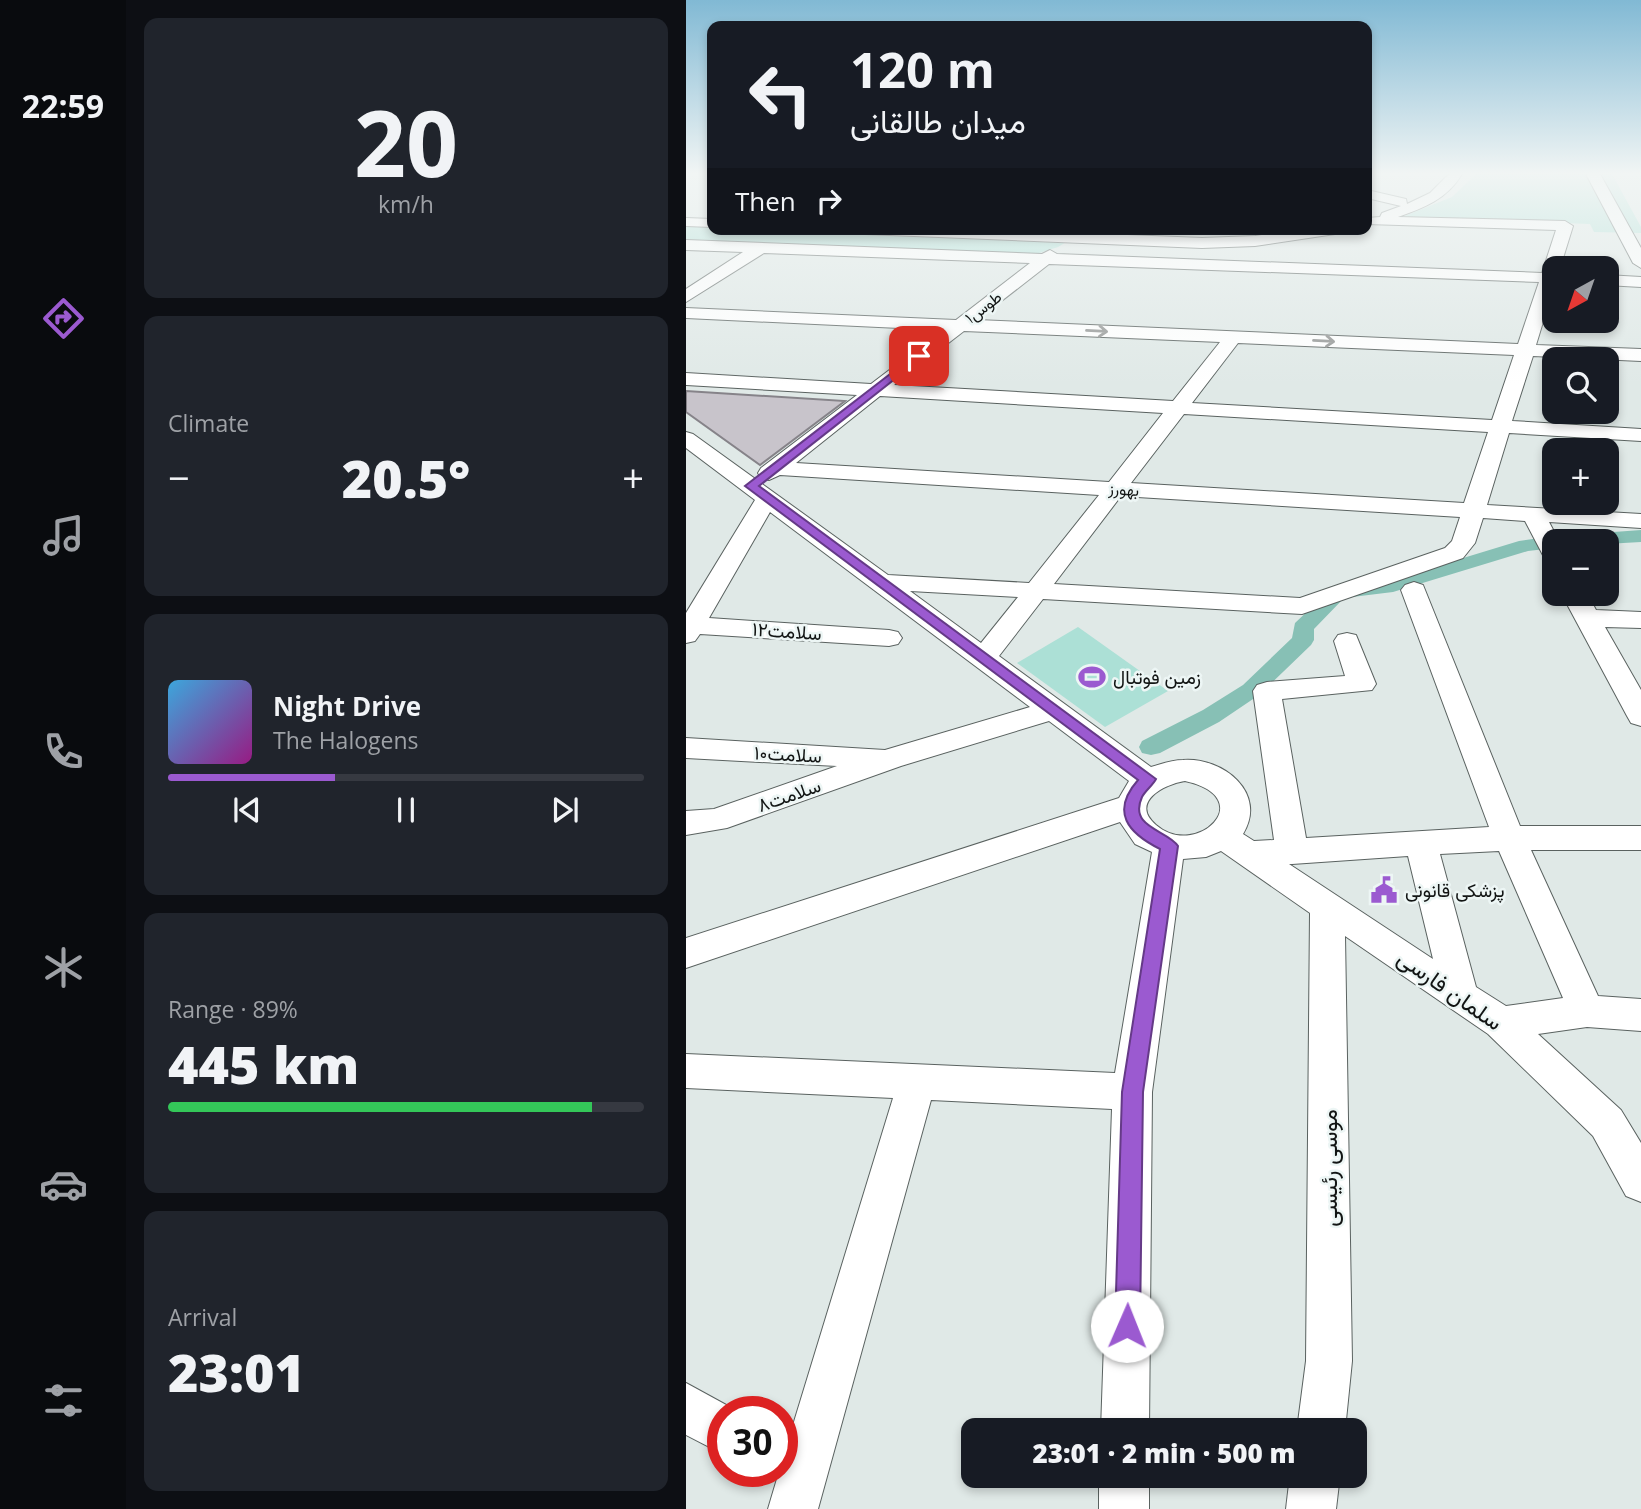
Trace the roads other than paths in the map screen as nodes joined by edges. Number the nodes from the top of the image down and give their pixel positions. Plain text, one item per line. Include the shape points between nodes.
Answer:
1 (1064, 244) edge
2 (1631, 244) edge
3 (686, 246) edge
4 (760, 248) junction
5 (1046, 259) junction
6 (1641, 263) edge
7 (1542, 277) edge
8 (1619, 281) edge
9 (1641, 282) edge
10 (686, 298) edge
11 (1542, 301) edge
12 (977, 312) junction
13 (686, 313) edge
14 (960, 325) junction
15 (1233, 337) junction
16 (1641, 340) edge
17 (1527, 342) junction
18 (1641, 355) edge
19 (686, 379) edge
20 (686, 386) edge
21 (874, 391) junction
22 (1177, 408) junction
23 (1501, 428) junction
24 (1641, 435) edge
25 (686, 438) edge
26 (775, 468) junction
27 (1116, 488) junction
28 (759, 492) junction
29 (1473, 511) junction
30 (1534, 515) junction
31 (1641, 521) edge
32 (1542, 531) edge
33 (880, 582) junction
34 (1038, 589) junction
35 (1414, 590) dead end
36 (1581, 606) edge
37 (1587, 618) junction
38 (1641, 620) edge
39 (688, 628) edge
40 (889, 638) dead end
41 (1348, 641) dead end
42 (984, 658) junction
43 (1054, 710) junction
44 (1641, 716) edge
45 (686, 748) edge
46 (890, 759) junction
47 (1140, 793) junction
48 (686, 823) edge
49 (1509, 838) junction
50 (1641, 838) edge
51 (1421, 843) junction
52 (1236, 845) junction
53 (1169, 846) junction
54 (1292, 852) junction
55 (1327, 906) junction
56 (686, 953) edge
57 (1461, 997) junction
58 (1587, 1011) junction
59 (1641, 1015) edge
60 (1501, 1023) junction
61 (686, 1071) edge
62 (917, 1082) junction
63 (1132, 1092) junction
64 (1641, 1182) edge
65 (686, 1407) edge
66 (1125, 1418) edge
67 (1322, 1418) edge
68 (707, 1420) edge
69 (798, 1466) edge
70 (1124, 1488) edge
71 (1313, 1488) edge
72 (1124, 1509) edge
73 (1311, 1509) edge

1 - 5 street, طوس۱
2 - 6 street
3 - 4 street
4 - 5 street
4 - 10 street
5 - 7 street
5 - 12 street, طوس۱
8 - 9 street
10 - 12 street
11 - 17 street
12 - 14 street, طوس۱
12 - 17 street
13 - 14 street
14 -> 15 street
14 - 21 street, طوس۱
15 -> 17 street
15 - 22 street
16 - 17 street
17 - 18 street
17 - 23 street
19 - 21 street
20 - 21 street
21 - 22 street
21 - 26 street, طوس۱
22 - 23 street
22 - 27 street
23 - 24 street
23 - 29 street
25 - 28 street
26 - 27 street, بهورز
26 - 28 street, طوس۱
27 - 29 street, بهورز
27 - 34 street
28 - 33 street
28 - 39 street
29 - 30 street, بهورز
29 - 34 street via 1463,543 1445,558 1303,606
30 - 31 street, بهورز
30 - 32 street
33 - 34 street
33 - 42 street
34 - 42 street
35 - 49 street
36 - 37 street
37 - 38 street
37 - 44 street
39 - 40 street, سلامت۱۲
41 - 54 street via 1362,684 1267,691
42 - 43 street
43 - 46 street, سلامت۸
43 - 47 street
45 - 46 street, سلامت۱۰
46 - 48 street, سلامت۸ via 716,820
47 - 52 street via 1159,774 1185,770 1211,775 1236,799 1238,808 1231,828
47 - 53 street via 1132,816 1145,834
47 - 56 street
49 - 50 street
49 - 51 street
49 - 58 street
51 - 54 street
51 - 57 street
52 - 53 street
52 - 54 street
52 - 55 street, سلمان فارسی
53 - 63 street
55 - 57 street, سلمان فارسی
55 - 67 street, موسی رئیسی via 1329,1362
57 - 60 street, سلمان فارسی
58 - 59 street
58 - 60 street
60 - 64 street, سلمان فارسی via 1607,1123
61 - 62 street
62 - 63 street
62 - 69 street
63 - 66 street
65 - 68 street
70 - 72 street
71 - 73 street

